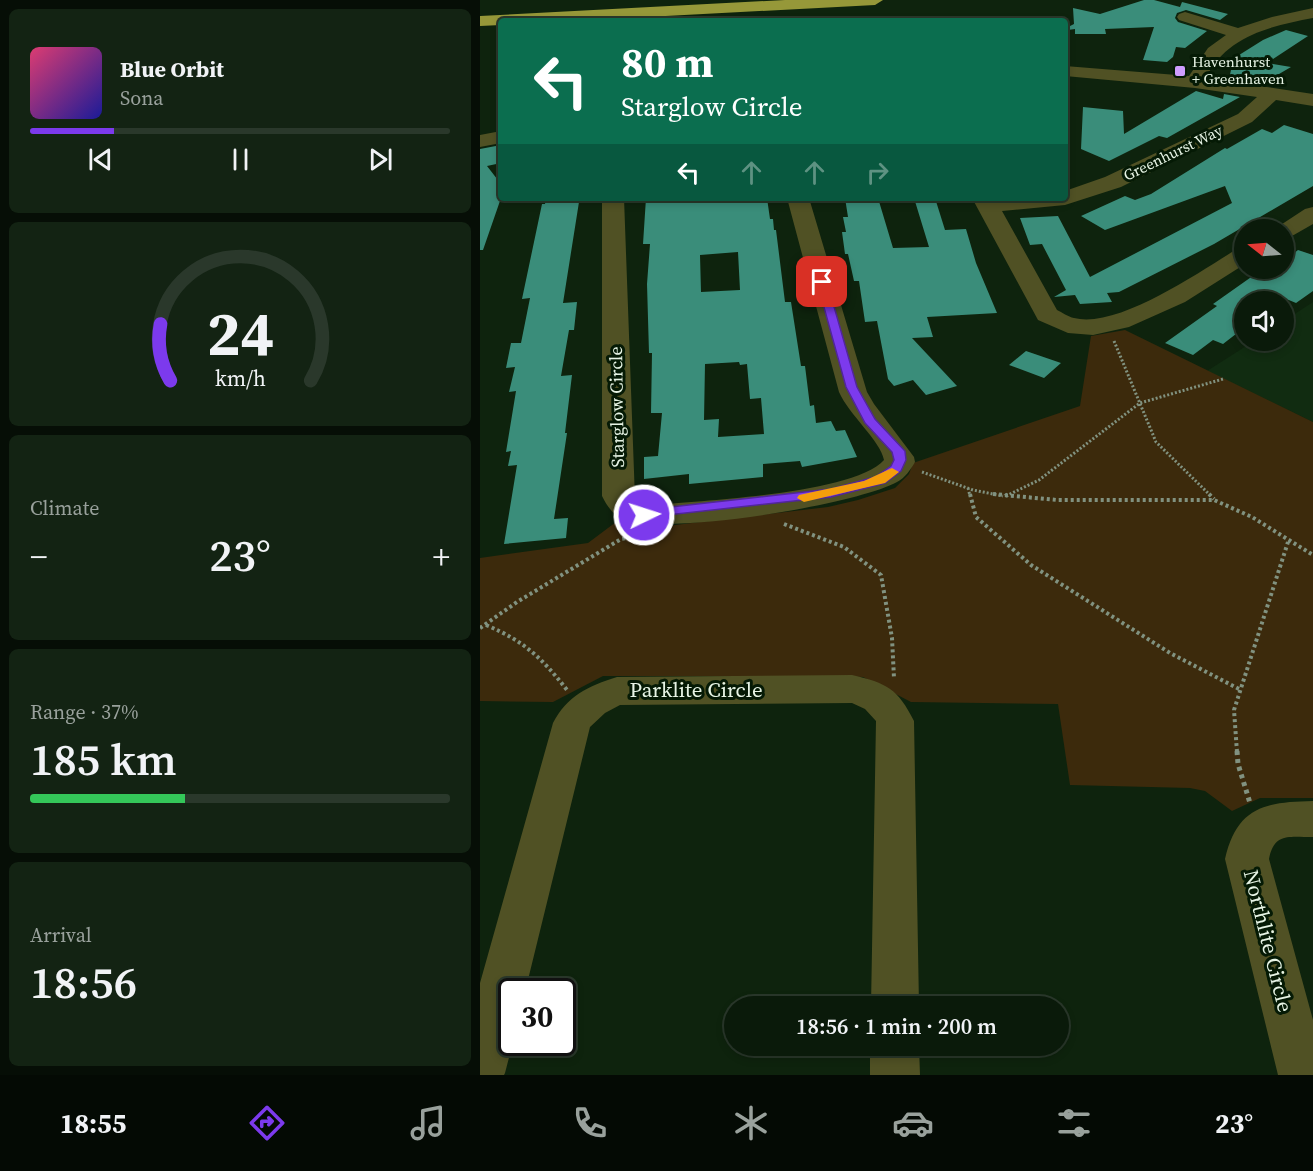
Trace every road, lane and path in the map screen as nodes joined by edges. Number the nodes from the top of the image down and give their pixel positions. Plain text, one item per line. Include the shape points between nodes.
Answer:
1 (632, 0) edge
2 (875, 0) edge
3 (480, 7) edge
4 (1313, 13) edge
5 (1185, 17) dead end
6 (536, 18) edge
7 (498, 20) edge
8 (480, 21) edge
9 (1240, 34) junction
10 (1068, 71) edge
11 (1088, 72) junction
12 (1195, 82) junction
13 (1272, 93) junction
14 (1087, 94) dead end
15 (1313, 100) edge
16 (498, 137) edge
17 (480, 141) edge
18 (1068, 197) edge
19 (613, 201) edge
20 (799, 201) edge
21 (1006, 201) edge
22 (986, 202) edge
23 (1313, 214) edge
24 (1294, 225) edge
25 (1234, 260) edge
26 (1111, 334) dead end
27 (1223, 379) dead end
28 (1140, 403) junction
29 (916, 480) dead end
30 (968, 488) junction
31 (1004, 496) junction
32 (1214, 500) junction
33 (786, 518) dead end
34 (643, 535) dead end
35 (1288, 542) junction
36 (1313, 555) edge
37 (485, 625) junction
38 (480, 628) edge
39 (894, 682) dead end
40 (1239, 689) junction
41 (571, 695) dead end
42 (1250, 803) dead end
43 (1313, 819) edge
44 (895, 996) edge
45 (895, 1056) edge
46 (480, 1073) edge
47 (894, 1075) edge
48 (1303, 1075) edge

1 - 3 highway
2 - 6 highway
4 - 9 street
5 - 9 street
7 - 8 highway
9 - 12 street via 1208,56
10 - 11 street
11 - 12 street
11 - 14 street
12 - 13 street
13 - 15 street
13 - 18 street, Greenhurst Way via 1245,118 1113,183
16 - 17 street
19 - 20 street, Starglow Circle via 618,496 630,511 656,515 831,493 880,480 897,468 898,451 870,421 851,387
21 - 22 street, Greenhurst Way
22 - 25 street via 1047,315 1073,327 1109,324 1148,311
23 - 24 street
26 - 28 path
27 - 28 path
28 - 31 path via 1039,480
28 - 32 path via 1156,442
29 - 30 path via 923,472
30 - 31 path
30 - 40 path via 976,517 1030,565 1170,653
31 - 32 path
32 - 35 path via 1236,507
33 - 39 path via 781,521 844,547 881,575 892,638
34 - 37 path via 621,539
35 - 36 path
35 - 40 path
37 - 38 path
37 - 41 path via 516,636 536,652
40 - 42 path via 1234,710 1238,764
43 - 48 street, Northlite Circle via 1270,823 1257,831 1249,843 1247,859
44 - 46 street, Parklite Circle via 895,721 889,707 867,692 852,689 617,691 595,699 572,723
45 - 47 street

